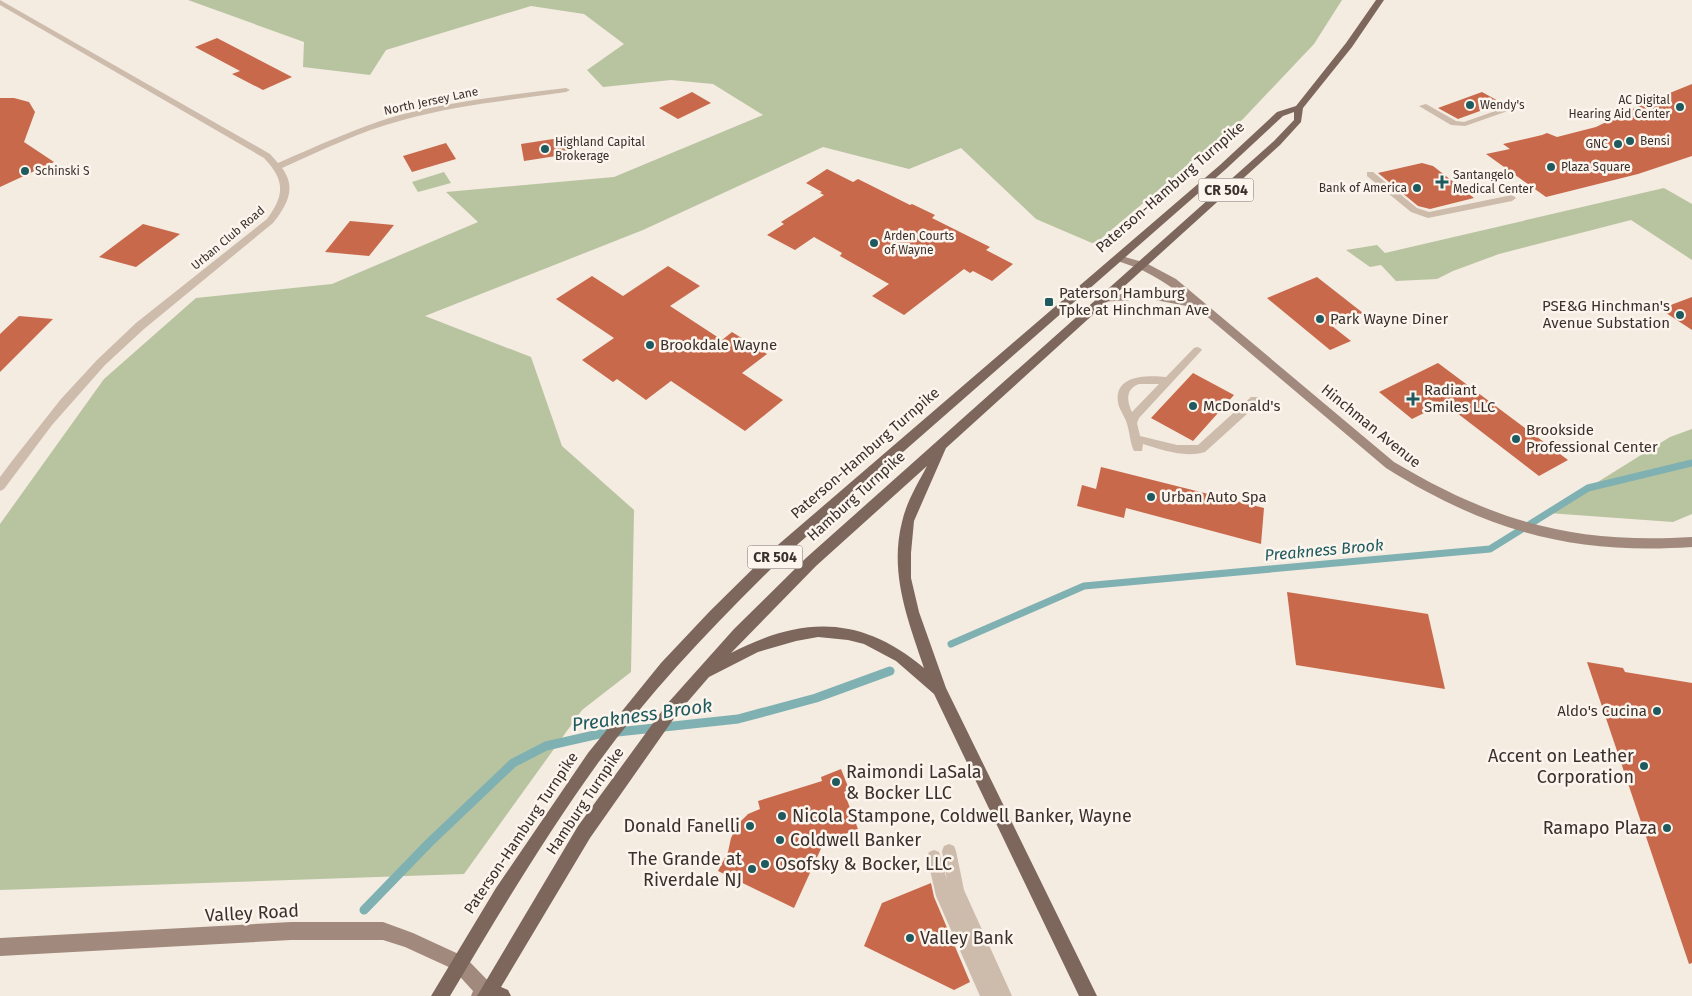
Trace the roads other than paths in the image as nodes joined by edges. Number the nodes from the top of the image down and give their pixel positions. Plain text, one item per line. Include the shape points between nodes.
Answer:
1 (1380, 0) edge
2 (0, 2) edge
3 (566, 90) dead end
4 (1521, 105) dead end
5 (1423, 106) dead end
6 (1299, 108) junction
7 (278, 166) junction
8 (1370, 174) dead end
9 (1512, 198) dead end
10 (1118, 258) junction
11 (1142, 265) junction
12 (1103, 300) junction
13 (1200, 306) junction
14 (1198, 350) dead end
15 (1168, 381) junction
16 (1255, 400) dead end
17 (1132, 423) junction
18 (944, 443) junction
19 (0, 486) edge
20 (1692, 542) edge
21 (703, 675) junction
22 (939, 689) junction
23 (949, 850) dead end
24 (934, 857) dead end
25 (0, 947) edge
26 (459, 963) junction
27 (489, 995) edge
28 (440, 996) edge
29 (988, 996) edge
30 (1004, 996) edge
31 (1088, 996) edge

1 - 6 main road, Paterson-Hamburg Turnpike / CR 504
2 - 7 street via 267,156
3 - 7 street, North Jersey Lane via 454,106 400,118 341,138
4 - 5 lane via 1466,124 1454,123
6 - 10 main road, Paterson-Hamburg Turnpike / CR 504 via 1280,114
6 - 11 main road, Hamburg Turnpike / CR 504 via 1298,120 1282,137
7 - 19 street, Urban Club Road via 285,178 286,190 283,203 270,221 140,326 100,363 37,434
8 - 9 lane via 1414,210 1428,216
10 - 11 street, Hinchman Avenue
10 - 26 main road, Paterson-Hamburg Turnpike / CR 504 via 777,554 715,615 622,720 593,758 548,822
11 - 12 main road, Hamburg Turnpike / CR 504
11 - 13 street, Hinchman Avenue via 1172,281
12 - 13 street, Hinchman Avenue via 1157,295
12 - 18 main road, Hamburg Turnpike / CR 504
13 - 20 street, Hinchman Avenue via 1390,466 1455,503 1505,522 1579,540 1662,546
14 - 15 lane
15 - 17 lane
15 - 17 lane via 1143,379 1124,391 1122,398
16 - 17 lane via 1202,449 1191,451 1138,444
18 - 21 main road, Hamburg Turnpike / CR 504 via 768,602
18 - 22 main road via 908,521 904,554 904,578 912,612
21 - 22 main road via 755,647 818,631 867,639 901,657
21 - 27 main road, Hamburg Turnpike / CR 504 via 646,744 584,832
22 - 31 main road
23 - 30 lane via 957,890
24 - 29 lane via 944,896
25 - 26 street, Valley Road via 291,931 384,931
26 - 27 street, Valley Road
26 - 28 main road, Paterson-Hamburg Turnpike / CR 504

